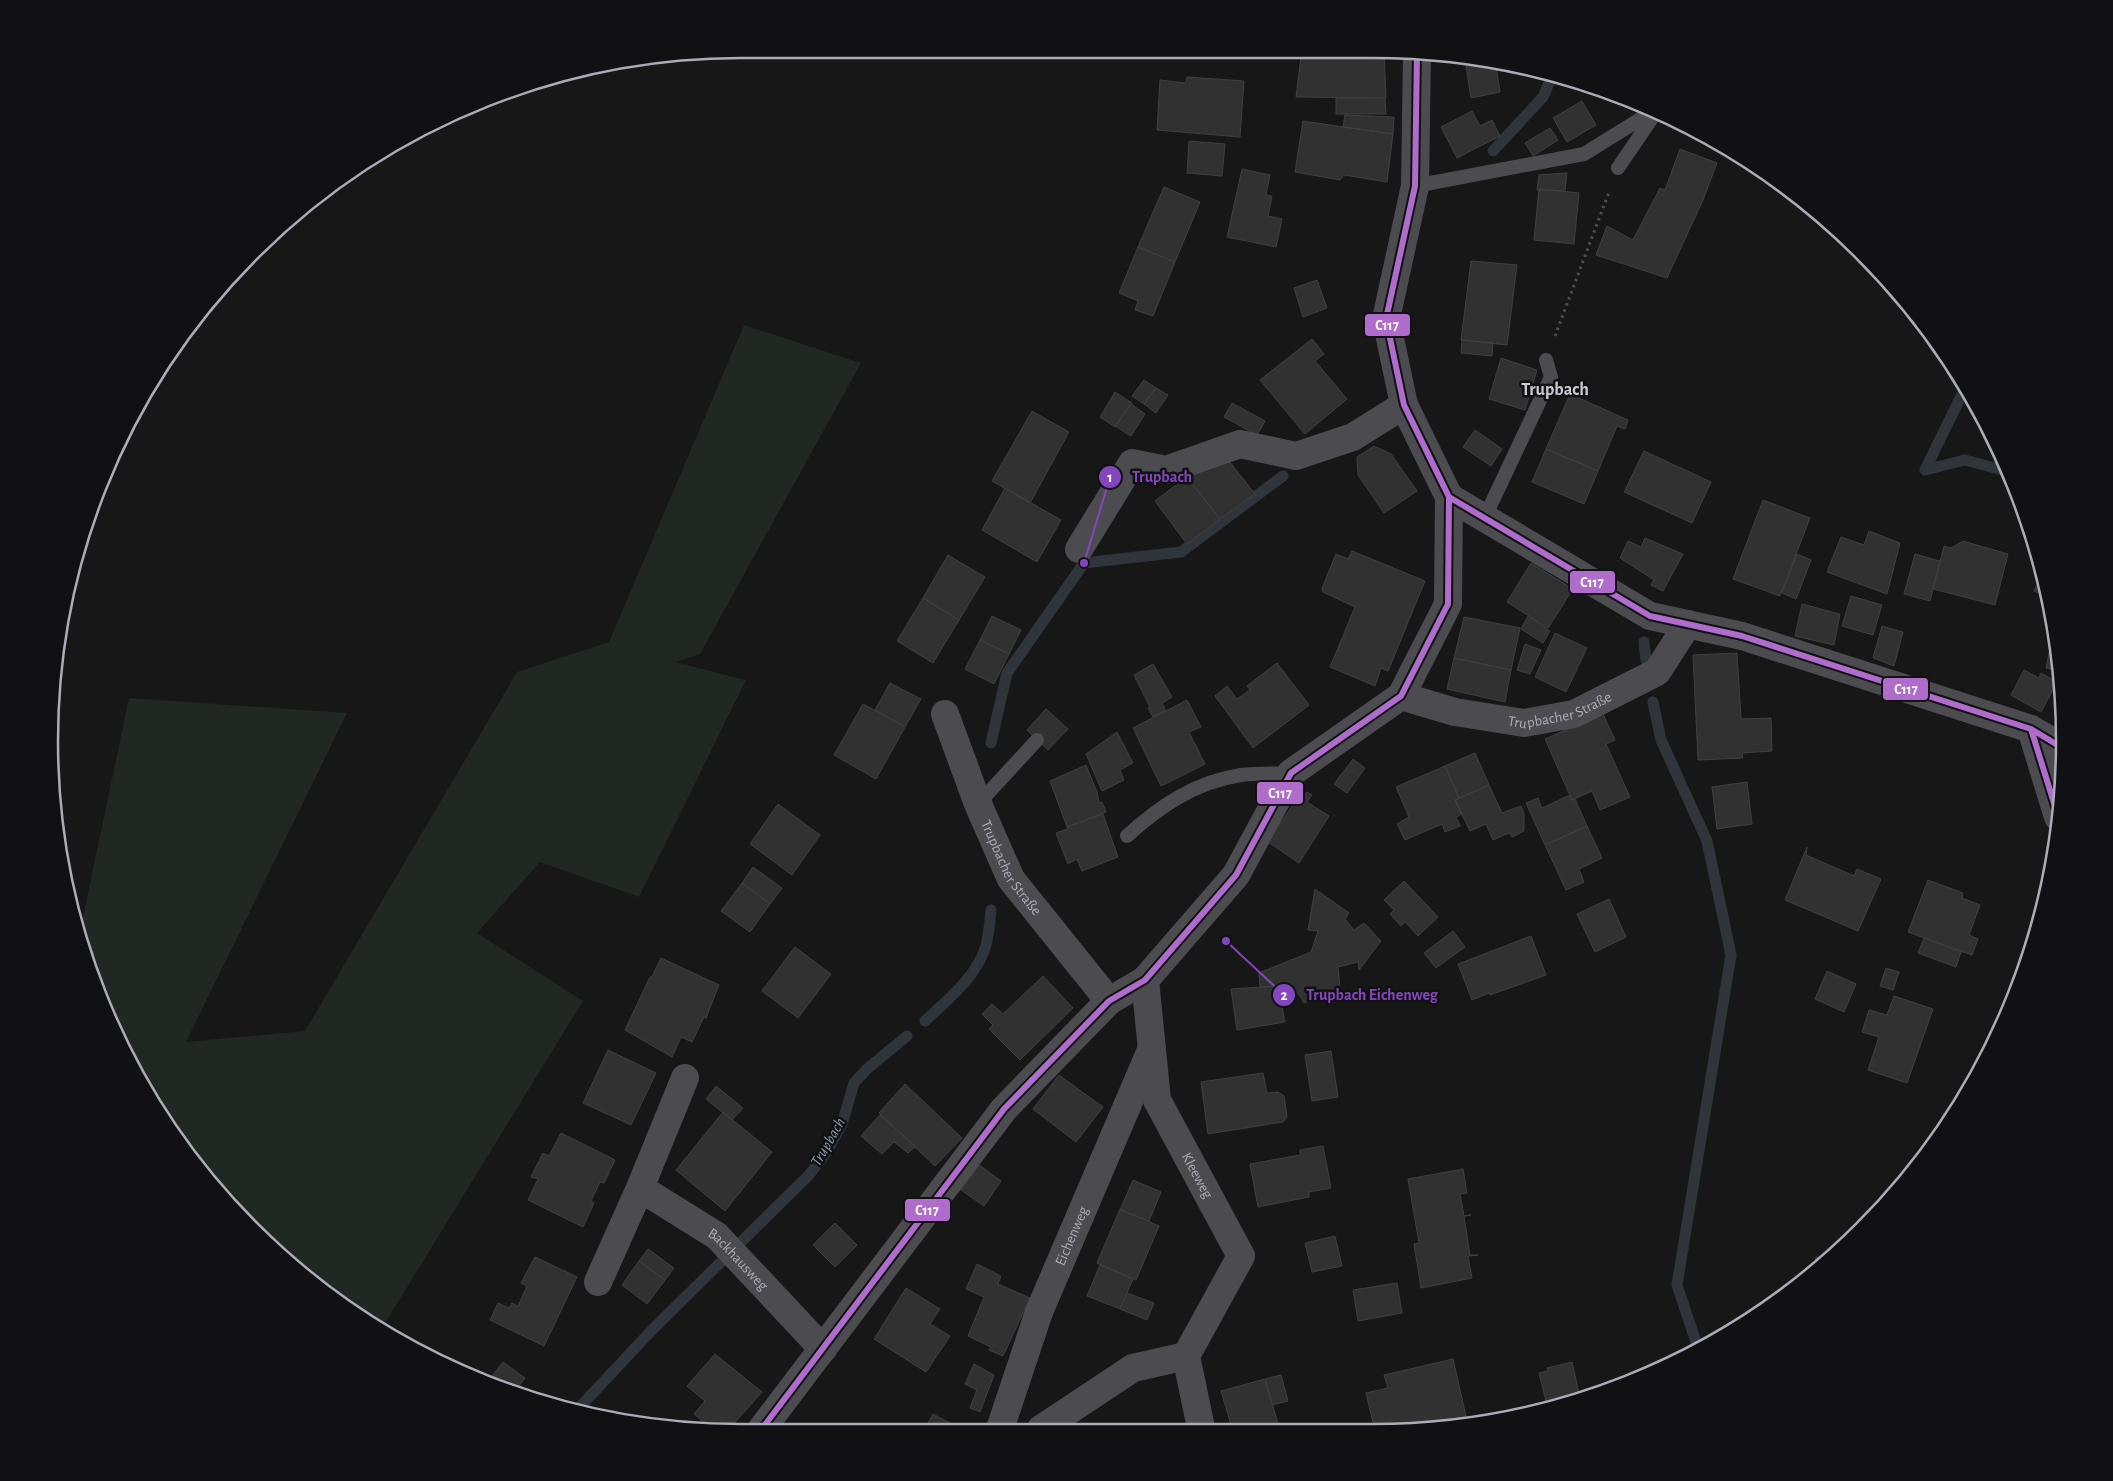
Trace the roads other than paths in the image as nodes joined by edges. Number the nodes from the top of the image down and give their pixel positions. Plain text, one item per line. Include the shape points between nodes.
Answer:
1 (1417, 59) edge
2 (1648, 116) edge
3 (1652, 117) edge
4 (1618, 168) road end
5 (1415, 186) junction
6 (1546, 360) road end
7 (1404, 405) junction
8 (1449, 497) junction
9 (1485, 518) junction
10 (1079, 549) dead end
11 (1688, 624) junction
12 (1401, 696) junction
13 (945, 714) dead end
14 (2031, 729) junction
15 (1037, 740) dead end
16 (2056, 743) edge
17 (1291, 773) junction
18 (2053, 800) edge
19 (978, 804) junction
20 (1127, 836) dead end
21 (1145, 980) junction
22 (1108, 1001) junction
23 (1152, 1046) junction
24 (685, 1078) dead end
25 (640, 1188) junction
26 (598, 1282) dead end
27 (823, 1349) junction
28 (1186, 1356) junction
29 (766, 1424) edge
30 (1002, 1424) edge
31 (1049, 1424) edge
32 (1200, 1424) edge

1 - 5 street
2 - 5 lane via 1584,154
3 - 4 lane
5 - 7 street via 1386,319
6 - 9 lane via 1551,377
7 - 8 street
7 - 10 street via 1353,437 1296,456 1240,444 1166,470 1132,463
8 - 9 street
8 - 12 street via 1448,604
9 - 11 street via 1650,616
11 - 12 street, Trupbacher Straße via 1656,672 1574,714 1524,723 1455,712
11 - 14 street via 1742,636
12 - 17 street
13 - 19 street, Trupbacher Straße
14 - 16 street
14 - 18 street
15 - 19 lane
17 - 20 lane via 1240,775 1189,790 1152,814
17 - 21 street via 1236,876
19 - 22 street, Trupbacher Straße via 1011,879
21 - 22 street
21 - 23 street, Kleeweg
22 - 27 street via 1004,1109
23 - 28 street, Kleeweg via 1157,1100 1241,1256
23 - 30 street, Eichenweg via 1039,1312
24 - 25 street
25 - 26 street
25 - 27 street, Backhausweg via 717,1236
27 - 29 street
28 - 31 street via 1133,1368
28 - 32 street

